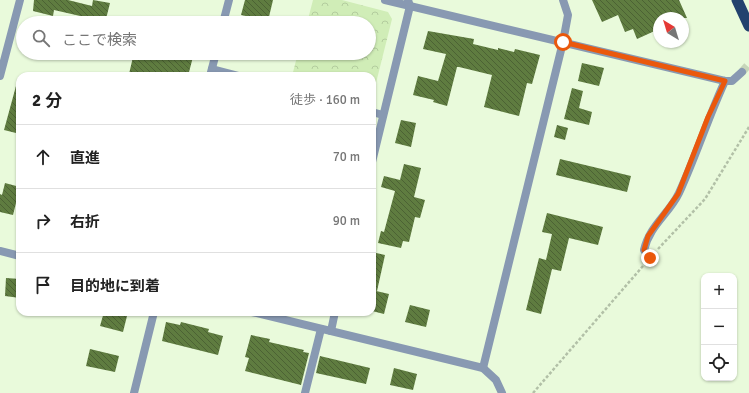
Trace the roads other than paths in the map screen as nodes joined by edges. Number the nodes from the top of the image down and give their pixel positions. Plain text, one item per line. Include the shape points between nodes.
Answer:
1 (20, 0) edge
2 (229, 0) edge
3 (385, 0) edge
4 (563, 0) edge
5 (737, 0) edge
6 (409, 3) edge
7 (225, 16) edge
8 (749, 26) edge
9 (563, 42) junction
10 (214, 60) edge
11 (211, 72) edge
12 (742, 72) tunnel mouth
13 (0, 76) edge
14 (725, 81) junction
15 (376, 113) edge
16 (384, 115) junction
17 (376, 146) edge
18 (0, 251) edge
19 (16, 255) edge
20 (650, 258) dead end
21 (153, 316) edge
22 (268, 316) edge
23 (334, 316) edge
24 (321, 329) junction
25 (331, 331) junction
26 (483, 368) junction
27 (134, 393) edge
28 (305, 393) edge
29 (502, 393) edge

1 - 13 street
2 - 7 street
3 - 6 street
4 - 9 street via 568,15
5 - 8 highway
6 - 9 street
6 - 16 street
9 - 14 street
9 - 26 street
10 - 11 street
12 - 14 street via 732,81
14 - 20 street via 678,194 648,236 644,250
15 - 16 street
16 - 17 street
18 - 19 street
21 - 27 street
22 - 24 street
23 - 25 street
24 - 25 street
24 - 28 street
25 - 26 street
26 - 29 street via 496,380

